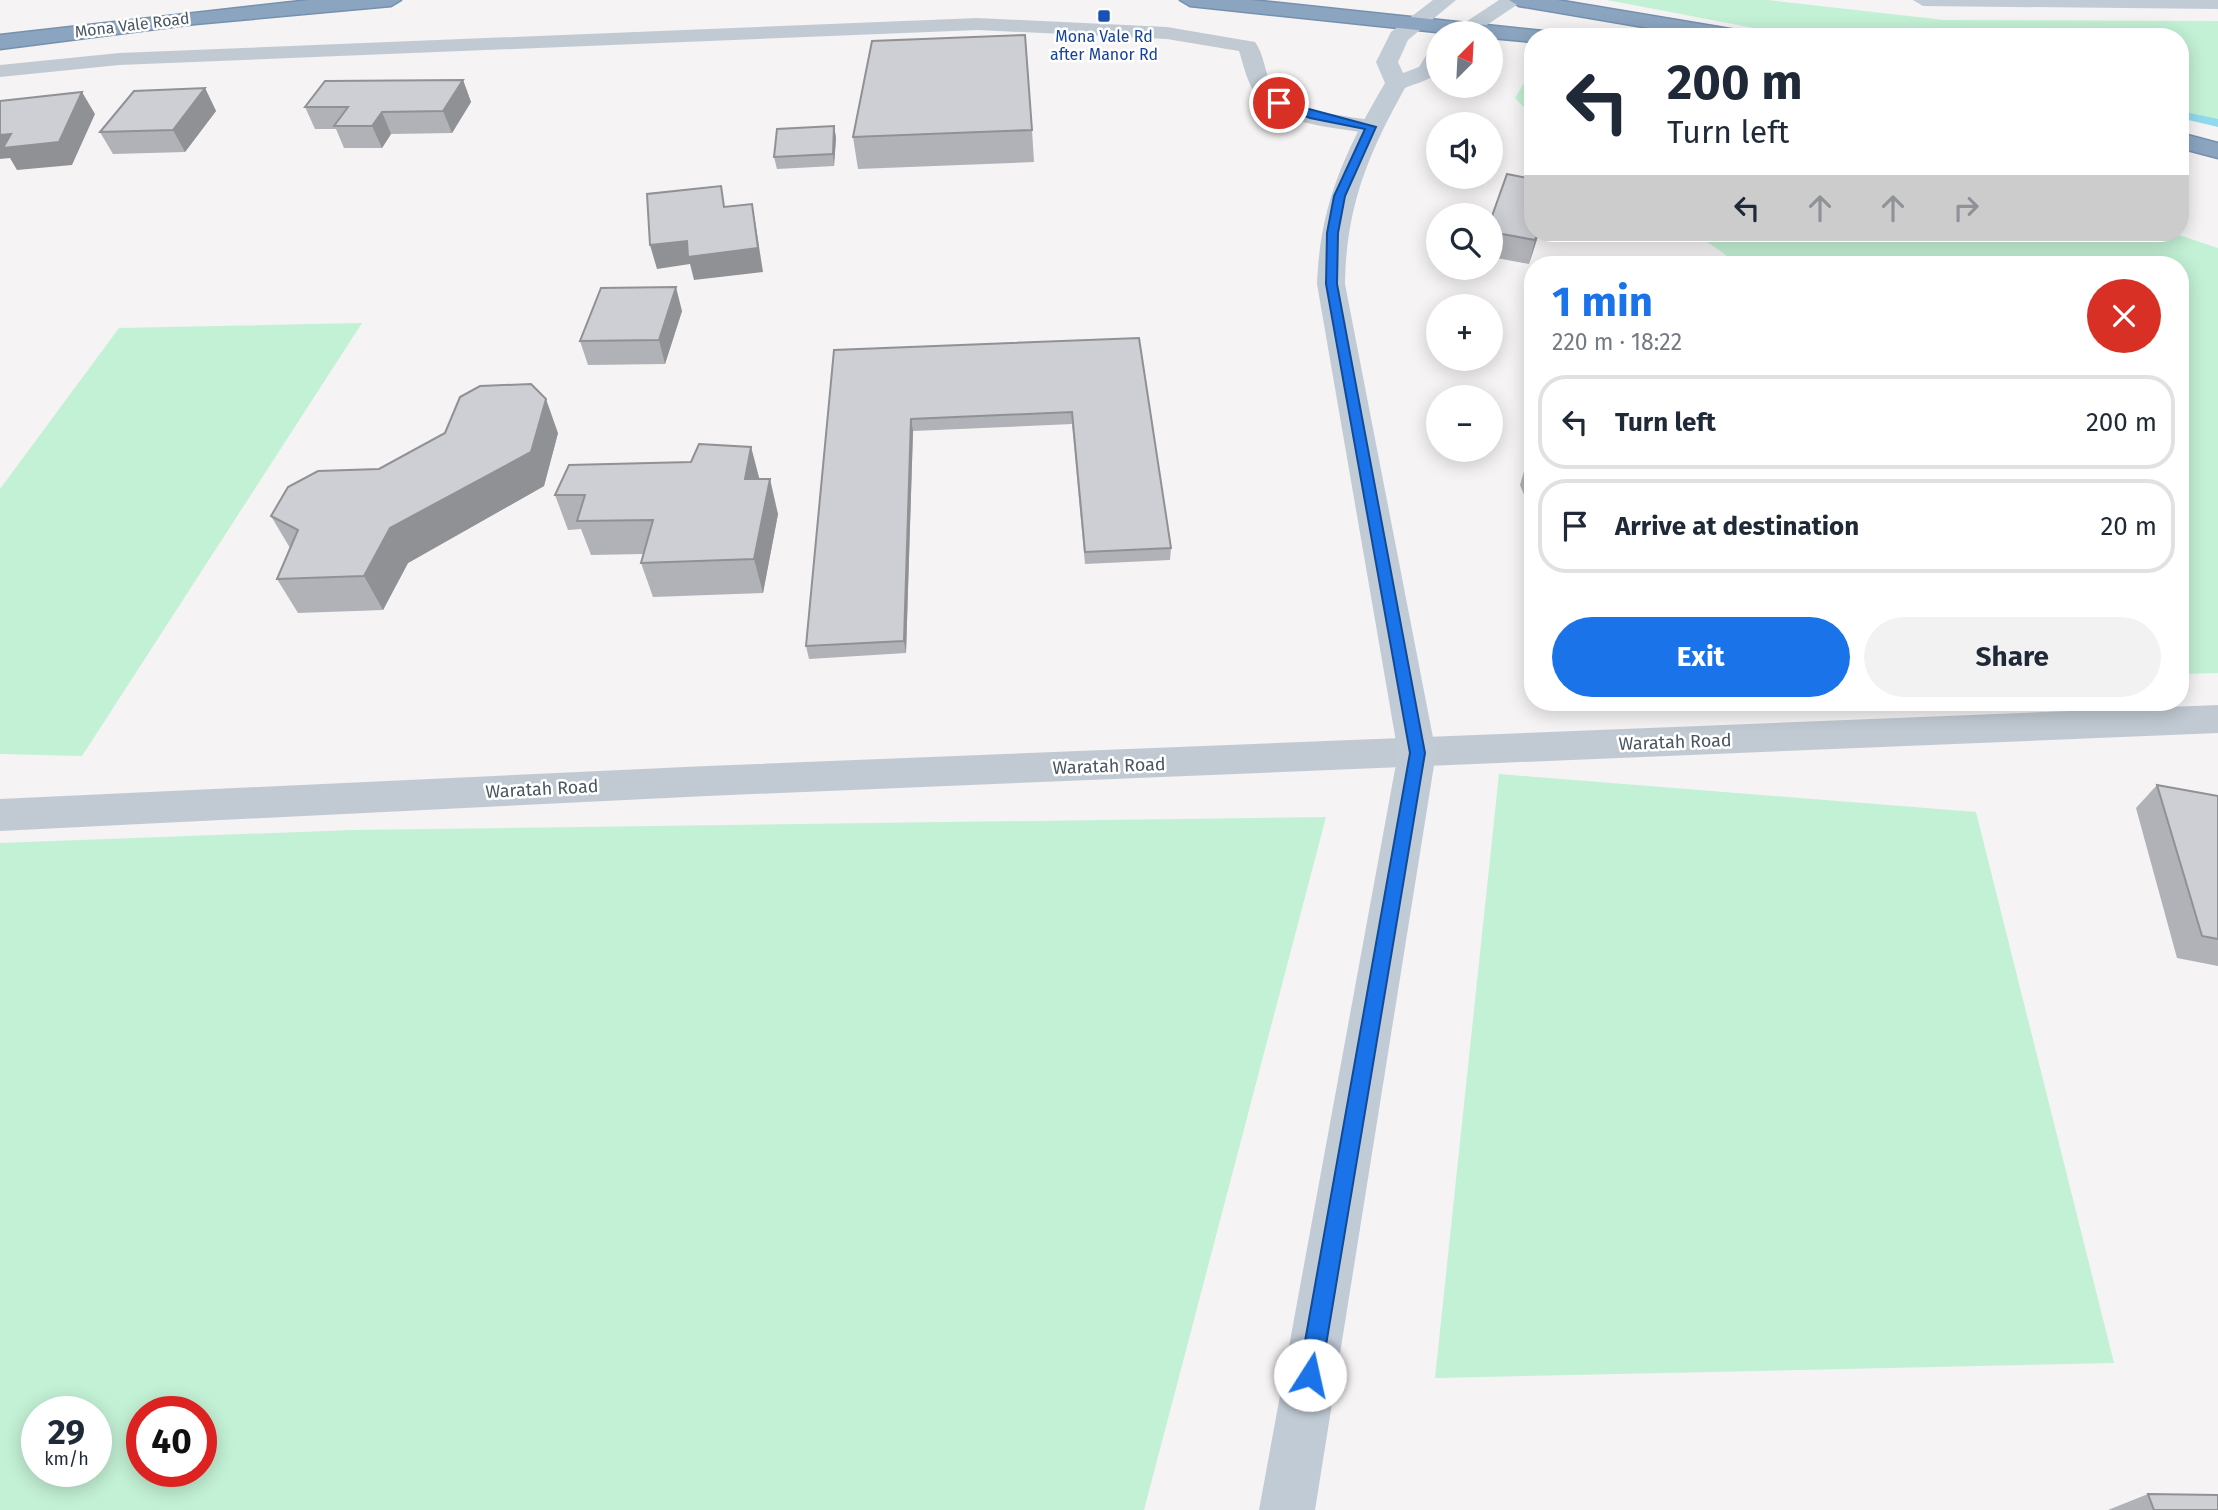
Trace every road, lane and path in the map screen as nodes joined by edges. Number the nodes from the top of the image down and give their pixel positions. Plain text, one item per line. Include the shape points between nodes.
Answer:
1 (391, 0) edge
2 (1190, 0) edge
3 (1446, 0) edge
4 (1514, 0) edge
5 (1519, 0) edge
6 (1923, 0) edge
7 (2218, 3) edge
8 (1480, 21) edge
9 (1416, 22) junction
10 (1426, 24) edge
11 (1688, 28) edge
12 (1503, 33) edge
13 (1524, 35) edge
14 (0, 42) edge
15 (0, 71) edge
16 (1426, 72) edge
17 (1396, 83) junction
18 (1371, 127) junction
19 (2189, 143) edge
20 (2218, 151) edge
21 (2189, 167) edge
22 (2218, 175) edge
23 (2218, 719) edge
24 (1418, 753) junction
25 (0, 815) edge
26 (1287, 1510) edge

1 - 14 highway, Mona Vale Road via 150,22
2 - 9 highway
3 - 9 street
4 - 8 street
5 - 11 highway
6 - 7 street
9 - 10 highway
9 - 17 street via 1399,37 1387,62
12 - 13 highway
15 - 18 lane via 119,59 991,24 1167,33 1248,46 1260,82 1279,103 1314,116
16 - 17 street
17 - 18 street
18 - 24 street via 1339,196 1332,233 1331,284
19 - 20 highway
21 - 22 highway
23 - 24 street, Waratah Road
24 - 25 street, Waratah Road
24 - 26 street

